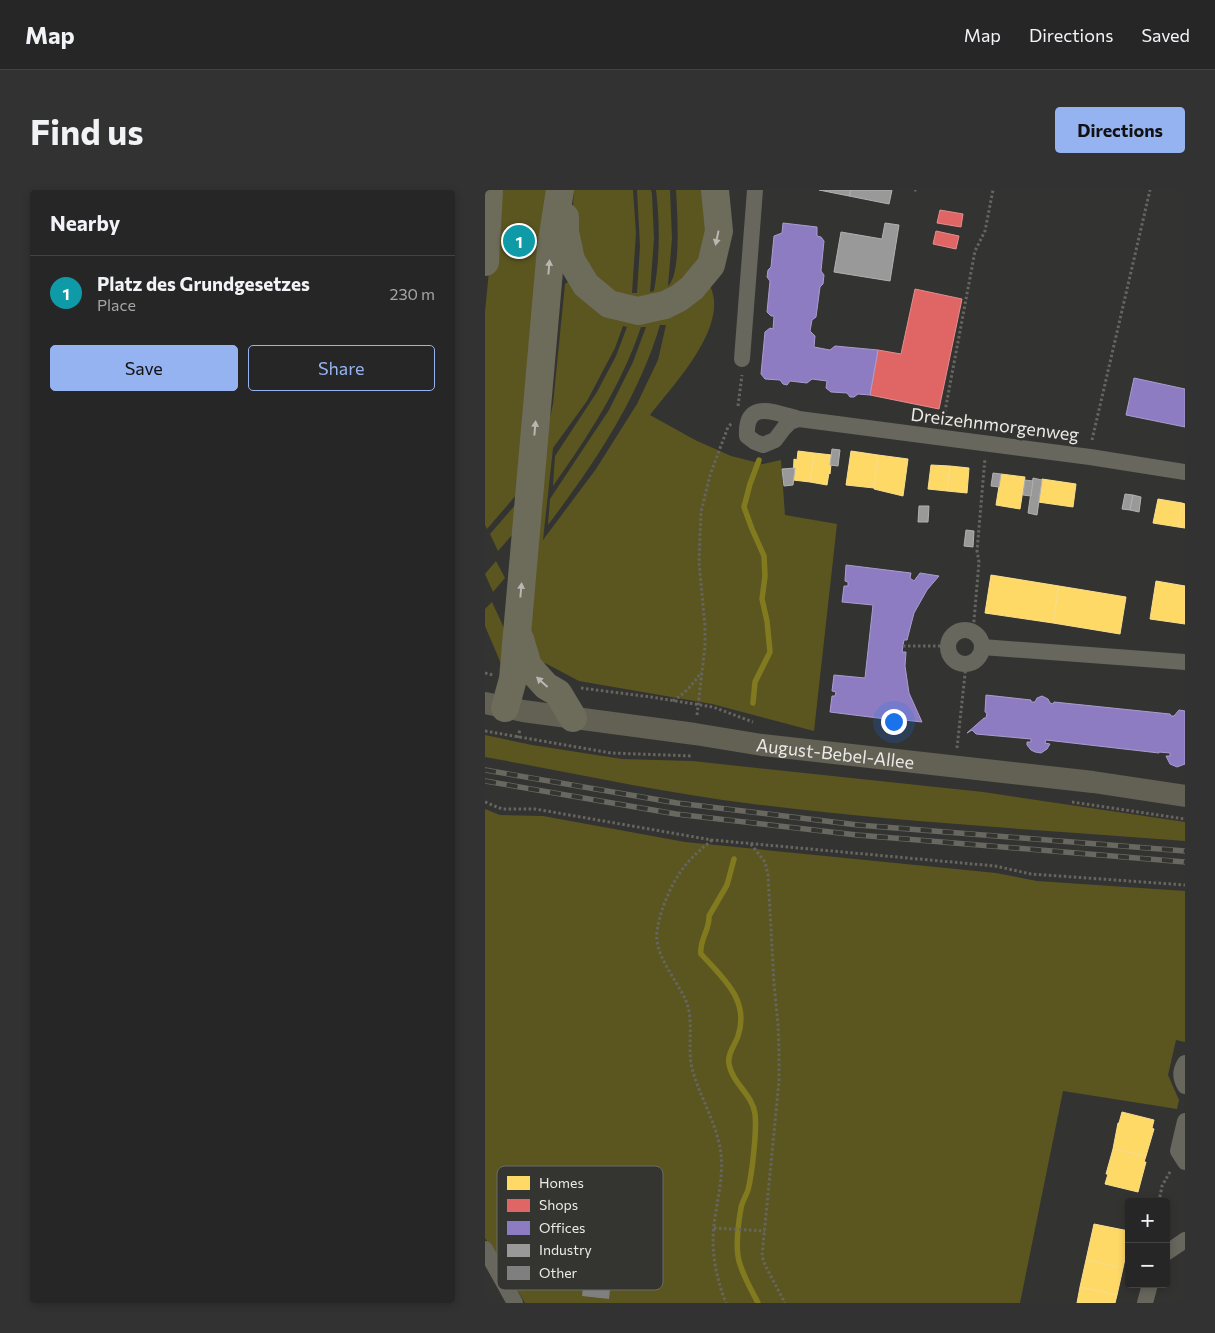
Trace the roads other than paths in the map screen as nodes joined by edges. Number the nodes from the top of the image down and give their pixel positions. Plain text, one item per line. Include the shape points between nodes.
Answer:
1 (489, 190) edge
2 (560, 190) edge
3 (565, 190) edge
4 (715, 190) edge
5 (755, 190) edge
6 (485, 262) edge
7 (742, 359) road end
8 (799, 419) dead end
9 (1185, 472) edge
10 (517, 630) junction
11 (983, 647) junction
12 (1185, 662) edge
13 (504, 707) edge
14 (573, 718) junction
15 (1185, 796) edge
16 (1185, 1063) edge
17 (1185, 1086) edge
18 (1185, 1121) edge
19 (1181, 1157) edge
20 (1185, 1240) edge
21 (485, 1249) edge
22 (1170, 1250) edge
23 (497, 1271) edge
24 (1149, 1288) edge
25 (508, 1290) edge
26 (515, 1303) edge
27 (1145, 1303) edge

1 - 6 highway
10 -> 2 highway via 551,248
4 -> 3 highway via 719,231 711,264 692,288 679,298 638,311 609,304 577,273 565,232
5 - 7 street
8 - 9 street, Dreizehnmorgenweg
10 - 13 highway via 513,679
14 -> 10 highway via 558,693 546,686 528,666
11 - 11 street via 978,635 964,630 958,631 947,646 952,659 966,665 979,658
11 - 12 street
13 - 14 main road, August-Bebel-Allee
14 - 15 main road, August-Bebel-Allee via 762,745 1093,782
16 - 17 street via 1181,1076
18 - 19 street
20 - 22 street
21 - 23 street
24 - 27 street
25 - 26 street

